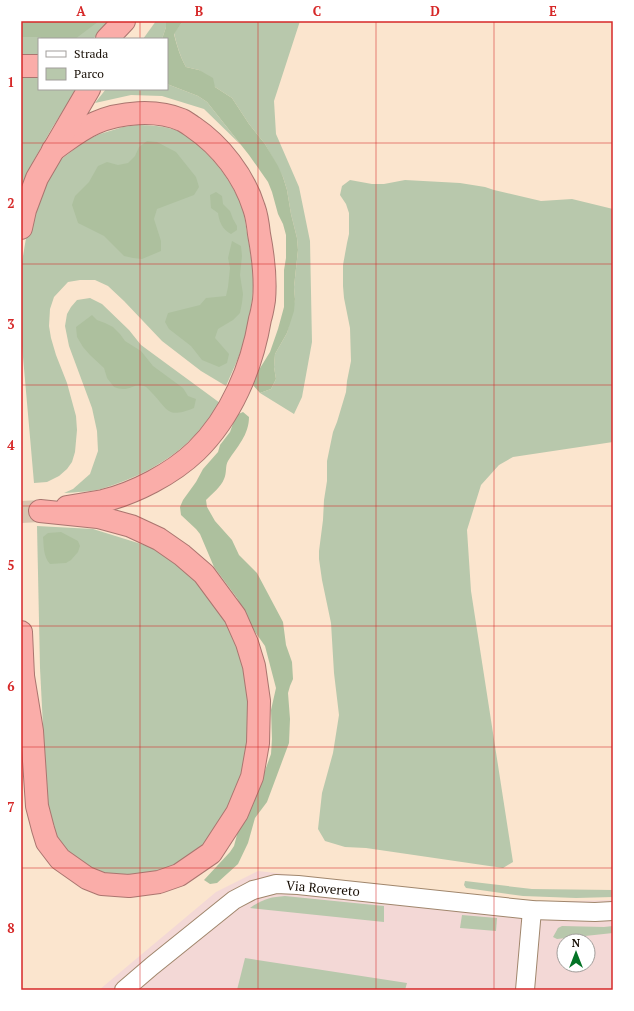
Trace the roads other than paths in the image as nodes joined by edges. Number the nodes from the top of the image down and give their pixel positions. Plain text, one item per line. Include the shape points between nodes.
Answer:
1 (124, 21) edge
2 (131, 21) edge
3 (108, 38) edge
4 (121, 38) edge
5 (21, 66) edge
6 (38, 66) edge
7 (88, 90) edge
8 (53, 150) junction
9 (21, 228) edge
10 (21, 632) edge
11 (22, 684) edge
12 (532, 910) junction
13 (613, 911) edge
14 (124, 990) edge
15 (525, 990) edge

1 - 3 highway
2 - 4 highway
5 - 6 highway
7 - 8 highway
8 - 9 highway via 37,178
8 - 11 highway via 82,130 121,115 153,114 182,120 209,139 229,160 255,208 264,275 264,300 259,329 240,386 214,431 185,460 145,485 103,500 40,511 98,517 131,526 159,539 204,574 236,616 254,666 259,701 258,743 252,777 237,813 212,853 179,876 159,882 128,886 102,884 87,878 60,859 47,842 37,806 32,731
10 - 11 highway
12 - 13 street, Via Rovereto
12 - 14 street, Via Rovereto via 276,884 253,890 234,900
12 - 15 street

